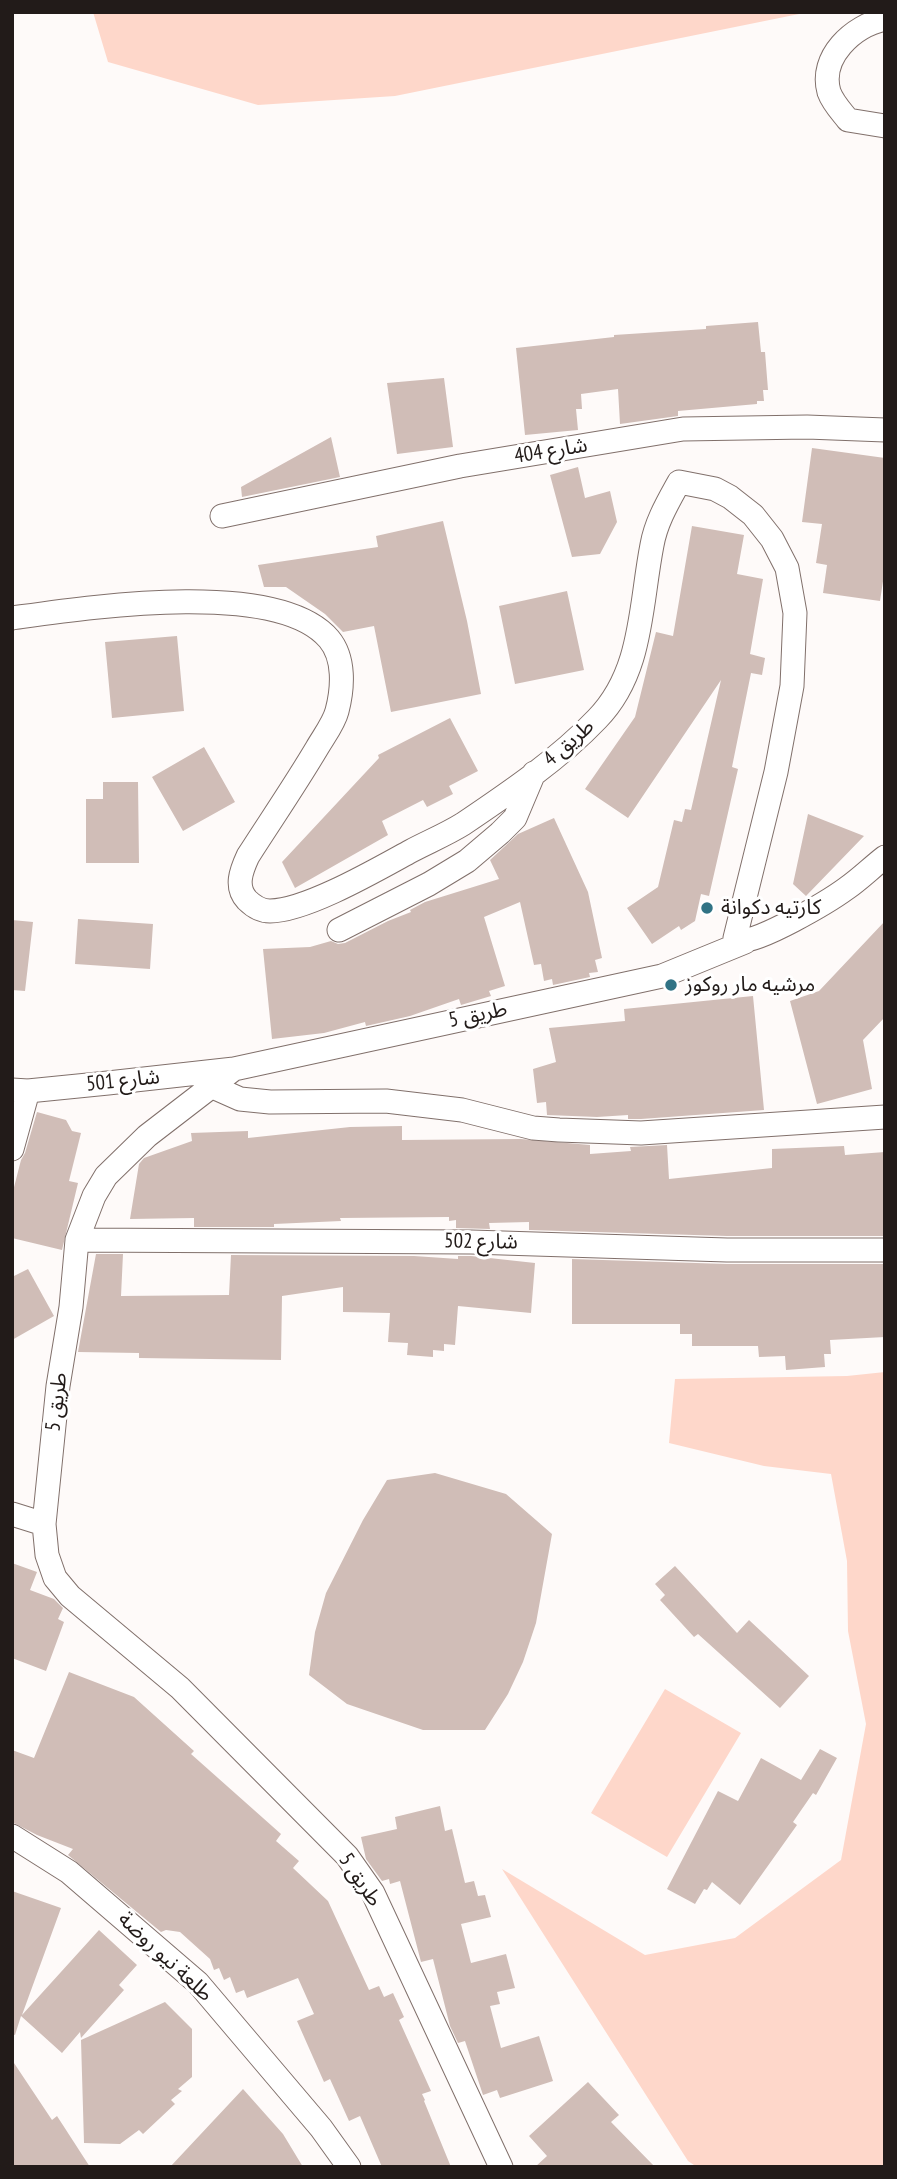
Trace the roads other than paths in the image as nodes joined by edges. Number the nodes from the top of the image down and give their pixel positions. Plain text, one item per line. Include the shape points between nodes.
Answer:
1 (885, 19) edge
2 (885, 126) edge
3 (885, 430) edge
4 (222, 516) dead end
5 (12, 618) edge
6 (534, 773) junction
7 (885, 857) edge
8 (339, 930) dead end
9 (745, 942) junction
10 (234, 1069) junction
11 (213, 1087) junction
12 (20, 1091) edge
13 (885, 1117) edge
14 (12, 1149) edge
15 (77, 1240) junction
16 (885, 1250) edge
17 (12, 1514) edge
18 (44, 1524) junction
19 (12, 1836) edge
20 (349, 2167) edge
21 (501, 2167) edge

1 - 2 street via 846,40 827,71 829,91 848,120
3 - 4 street, شارع 404 via 682,429 460,466
5 - 6 street, طريق 4 via 119,604 214,603 267,608 305,622 329,639 343,683 337,714 241,871 243,895 253,906 268,911 293,908 461,825
6 - 8 street via 515,818 467,861
6 - 9 street, طريق 4 via 599,718 618,692 641,624 657,525 679,482 730,497 772,538 787,568 795,613 792,686 781,747 735,938
7 - 9 street via 846,889
9 - 10 street, طريق 5 via 662,976
10 - 11 street, طريق 5
10 - 12 street, شارع 501
11 - 13 street via 240,1099 386,1101 462,1110 559,1130 641,1133
11 - 15 street, طريق 5 via 147,1136 106,1176
12 - 14 street
15 - 16 street, شارع 502
15 - 18 street, طريق 5
17 - 18 street
18 - 21 street, طريق 5 via 51,1567 70,1596 180,1688 347,1856 373,1893
19 - 20 street, طلعة نيو روضة via 69,1872 198,1983

